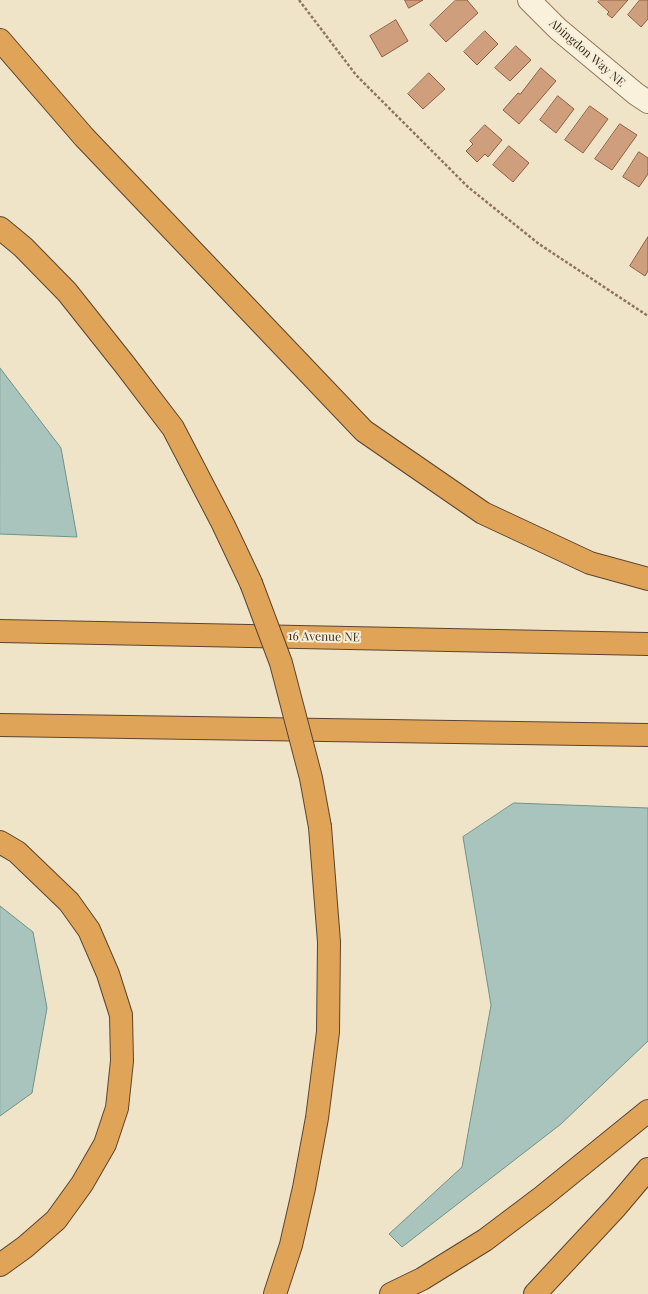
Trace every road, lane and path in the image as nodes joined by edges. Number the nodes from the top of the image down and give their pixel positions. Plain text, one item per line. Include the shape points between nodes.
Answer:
1 (299, 0) edge
2 (529, 0) edge
3 (0, 40) edge
4 (648, 102) edge
5 (0, 228) edge
6 (648, 316) edge
7 (648, 579) edge
8 (0, 631) edge
9 (648, 644) edge
10 (0, 725) edge
11 (648, 735) edge
12 (0, 842) edge
13 (648, 1111) edge
14 (648, 1169) edge
15 (0, 1264) edge
16 (277, 1287) edge
17 (391, 1294) edge
18 (535, 1294) edge

1 - 6 path via 356,75 468,187 540,244
2 - 4 street, Abingdon Way NE via 558,29
3 - 7 highway via 84,137 364,431 483,513 590,563
5 - 16 highway, bridge via 23,247 67,292 173,428 251,583 281,663 312,778 320,827 329,942 328,1032 317,1118 304,1188 291,1245
8 - 9 highway, 16 Avenue NE
10 - 11 highway
12 - 15 highway via 17,852 68,902 89,930 108,974 121,1015 122,1061 117,1108 105,1144 82,1184 56,1220 25,1247
13 - 17 highway via 542,1198 485,1240 422,1279
14 - 18 highway

